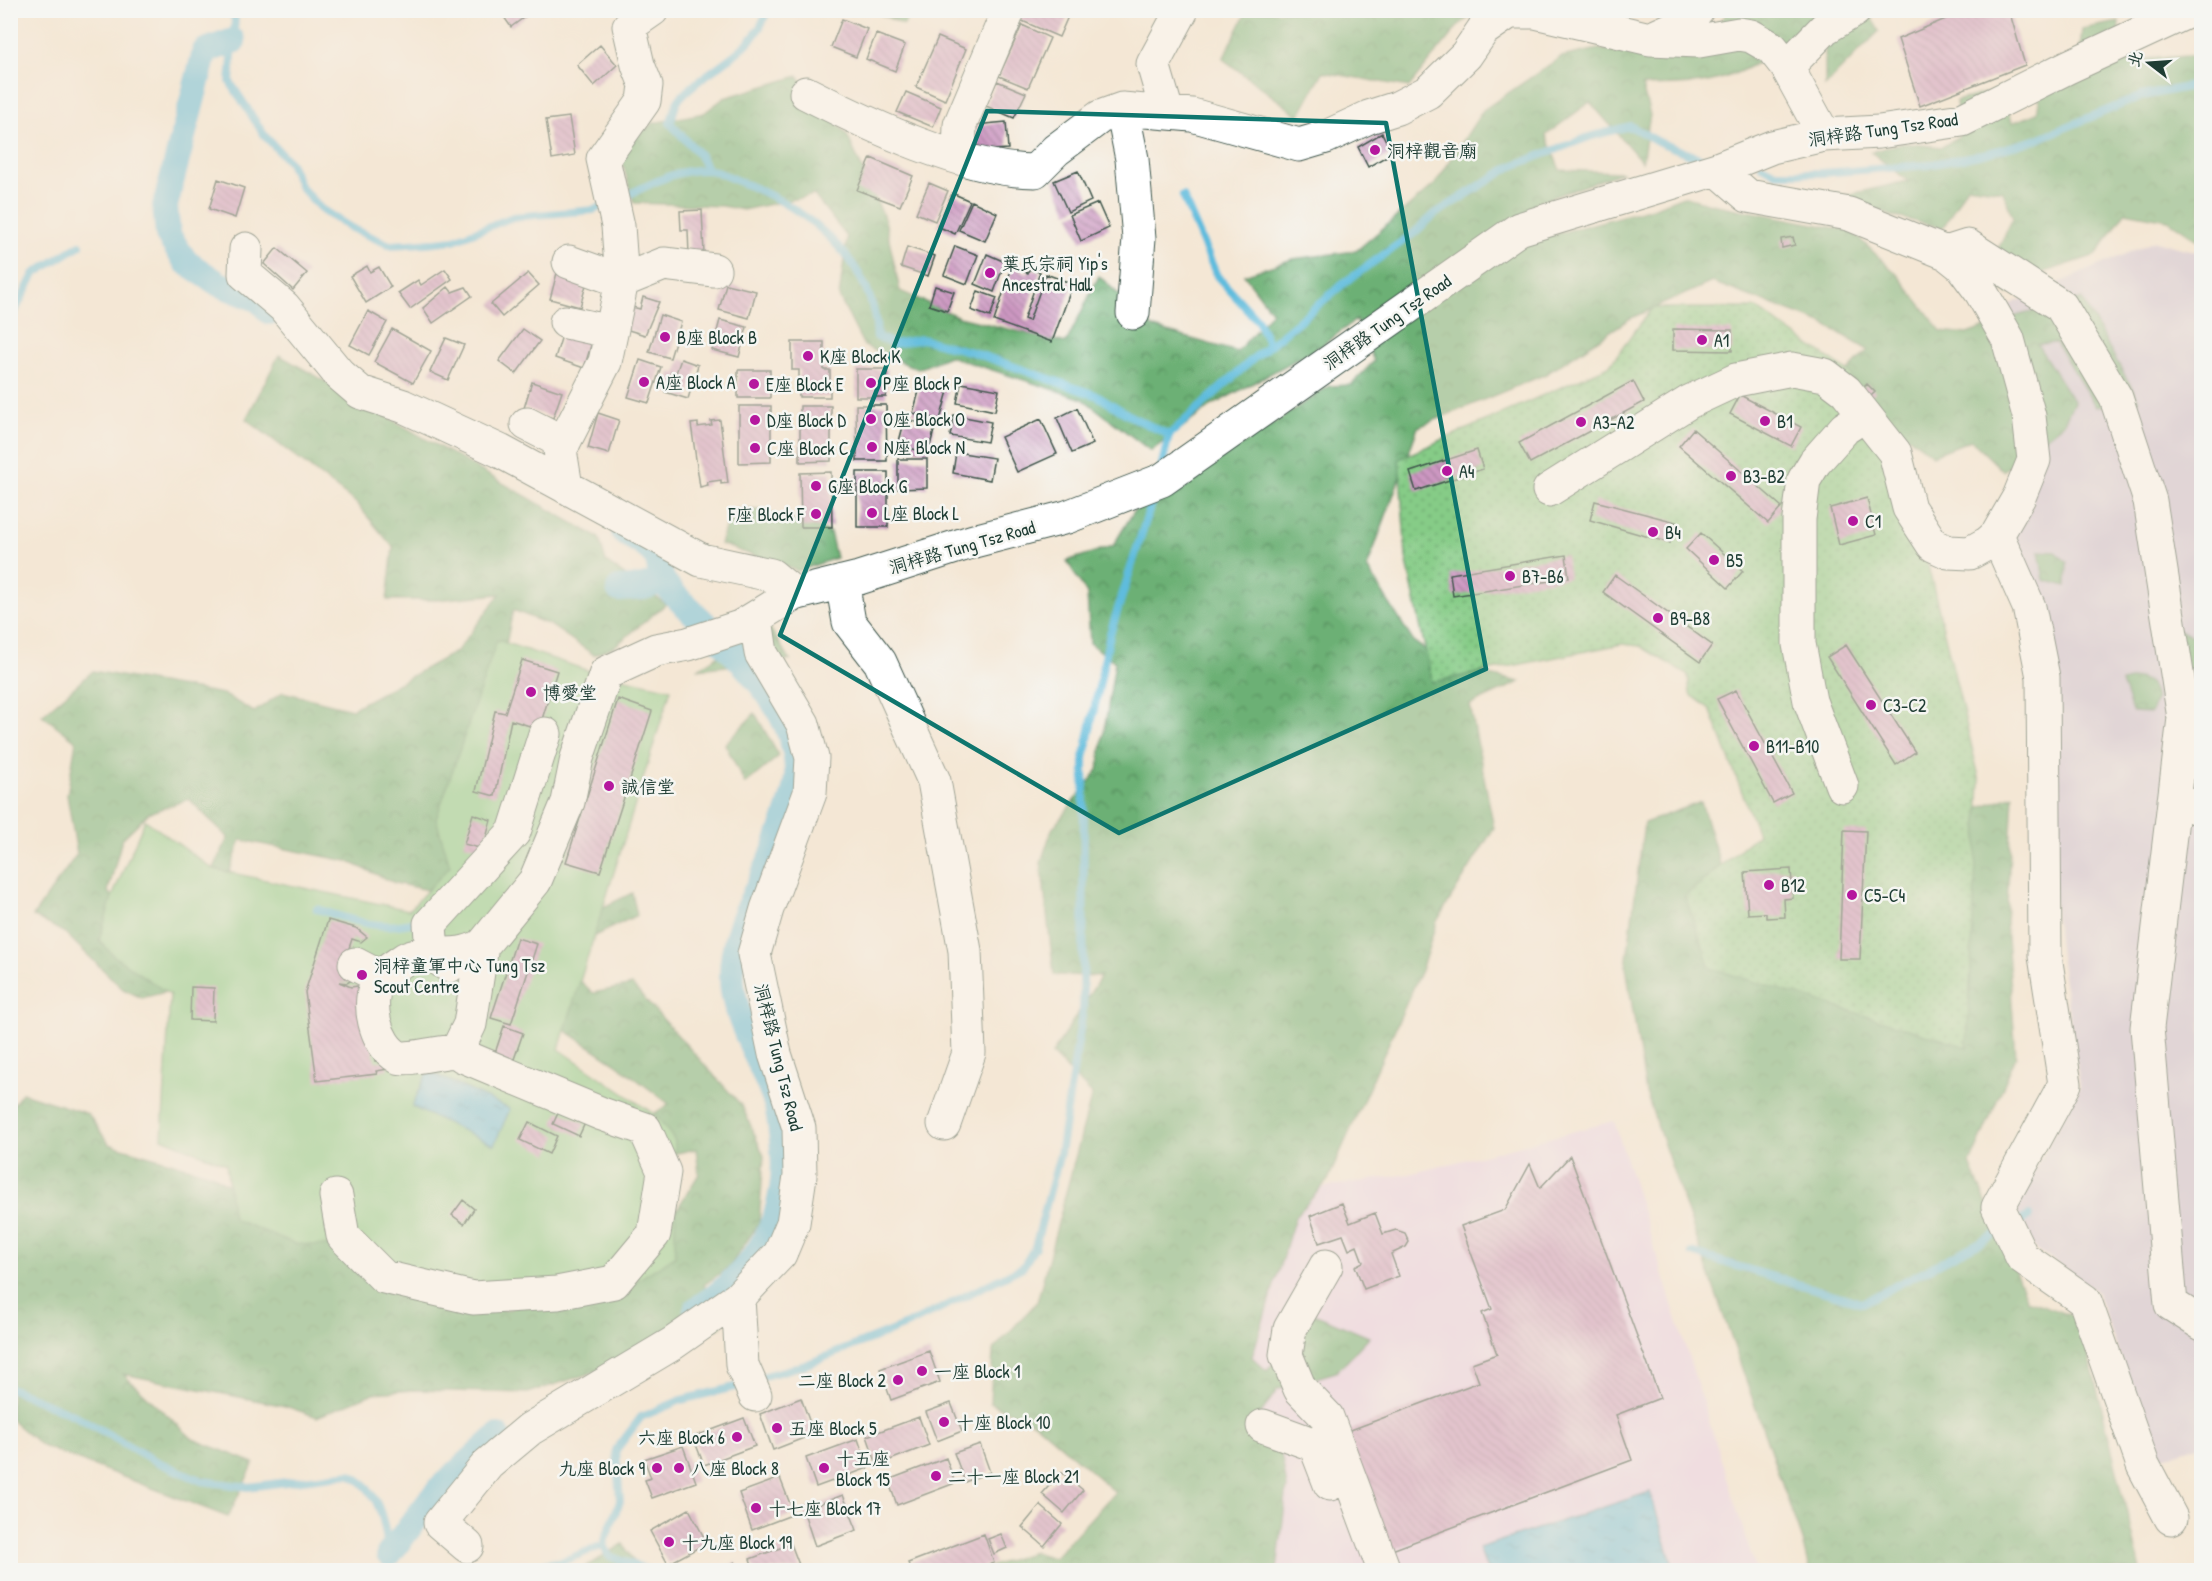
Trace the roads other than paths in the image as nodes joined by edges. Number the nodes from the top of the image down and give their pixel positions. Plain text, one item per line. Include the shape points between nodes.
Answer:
1 (652, 10) edge
2 (1182, 10) edge
3 (1697, 10) edge
4 (1855, 10) edge
5 (2191, 10) edge
6 (1007, 14) dead end
7 (1650, 39) junction
8 (1787, 67) junction
9 (806, 93) dead end
10 (1122, 109) junction
11 (1167, 112) junction
12 (1824, 135) junction
13 (959, 157) junction
14 (1717, 169) junction
15 (246, 249) dead end
16 (1946, 253) junction
17 (569, 262) dead end
18 (714, 270) dead end
19 (622, 281) junction
20 (1132, 313) dead end
21 (566, 322) dead end
22 (611, 332) junction
23 (1865, 415) junction
24 (528, 424) dead end
25 (564, 443) junction
26 (566, 487) junction
27 (1549, 490) dead end
28 (1997, 535) junction
29 (842, 582) junction
30 (794, 594) junction
31 (748, 623) junction
32 (545, 734) dead end
33 (1842, 786) dead end
34 (2188, 804) edge
35 (482, 946) junction
36 (432, 954) junction
37 (475, 986) junction
38 (457, 1051) junction
39 (944, 1124) dead end
40 (336, 1196) dead end
41 (1326, 1266) dead end
42 (738, 1298) junction
43 (2202, 1324) edge
44 (750, 1384) dead end
45 (1263, 1426) dead end
46 (2171, 1518) dead end
47 (467, 1546) dead end
48 (1362, 1570) edge
49 (1384, 1570) edge

1 - 19 street via 628,26 646,85 644,101 603,159 618,226
2 - 11 street via 1153,64
3 - 7 street via 1685,22
4 - 8 street via 1825,28
5 - 12 street, 洞梓路 Tung Tsz Road via 1962,120
6 - 13 street via 960,125
7 - 8 street via 1751,36 1772,48
7 - 11 street via 1544,14 1509,12 1483,30 1466,55 1428,92 1326,138 1299,145 1192,115
8 - 12 street
9 - 13 street via 864,123
10 - 11 street
10 - 13 street via 1100,117 1035,171 1010,171
10 - 20 street via 1132,159 1139,238
12 - 14 street, 洞梓路 Tung Tsz Road via 1772,147
14 - 16 street via 1748,195 1849,214
14 - 29 street, 洞梓路 Tung Tsz Road via 1519,229 1162,480 1067,517
15 - 26 street via 245,274 284,307 339,374 360,392 403,406
16 - 28 street via 1982,292 2008,339 2029,416 2034,460
16 - 34 street via 1968,246 2061,306 2116,398 2150,501 2184,718
17 - 19 street
18 - 19 street via 664,264
19 - 22 street
21 - 22 street
22 - 25 street via 605,362
23 - 27 street via 1846,391 1825,375 1792,369 1746,377 1689,402
23 - 28 street via 1895,453 1909,508 1933,545 1947,552 1970,553
23 - 33 street via 1845,428 1815,462 1804,480 1799,519 1799,644 1810,701
24 - 25 street
25 - 26 street via 560,450
26 - 30 street via 701,560 771,575
28 - 46 street via 2029,607 2043,677 2045,956 2065,1083 1998,1207 2022,1257 2085,1301 2144,1465
29 - 30 street, 洞梓路 Tung Tsz Road
29 - 39 street via 849,622 880,662 934,781 965,951 969,1053
30 - 31 street, 洞梓路 Tung Tsz Road
31 - 35 street via 688,644 656,650 606,673 577,758 568,802 535,881
31 - 42 street, 洞梓路 Tung Tsz Road via 803,724 812,758 810,793 766,909 754,954 775,1054 799,1128 800,1176 793,1223 780,1254
32 - 36 street via 514,832 430,924
34 - 43 street via 2147,1028 2171,1304
35 - 36 street via 460,953
35 - 37 street
36 - 37 street
36 - 38 street via 368,970 374,1015 394,1070 411,1059
37 - 38 street via 470,1024
38 - 40 street via 645,1129 664,1172 654,1234 621,1274 614,1281 557,1293 472,1298 384,1277 343,1236
41 - 49 street via 1290,1329 1286,1355 1300,1389 1326,1417
42 - 44 street
42 - 47 street, 洞梓路 Tung Tsz Road via 672,1344 530,1429 488,1464 440,1523
45 - 48 street via 1315,1445

